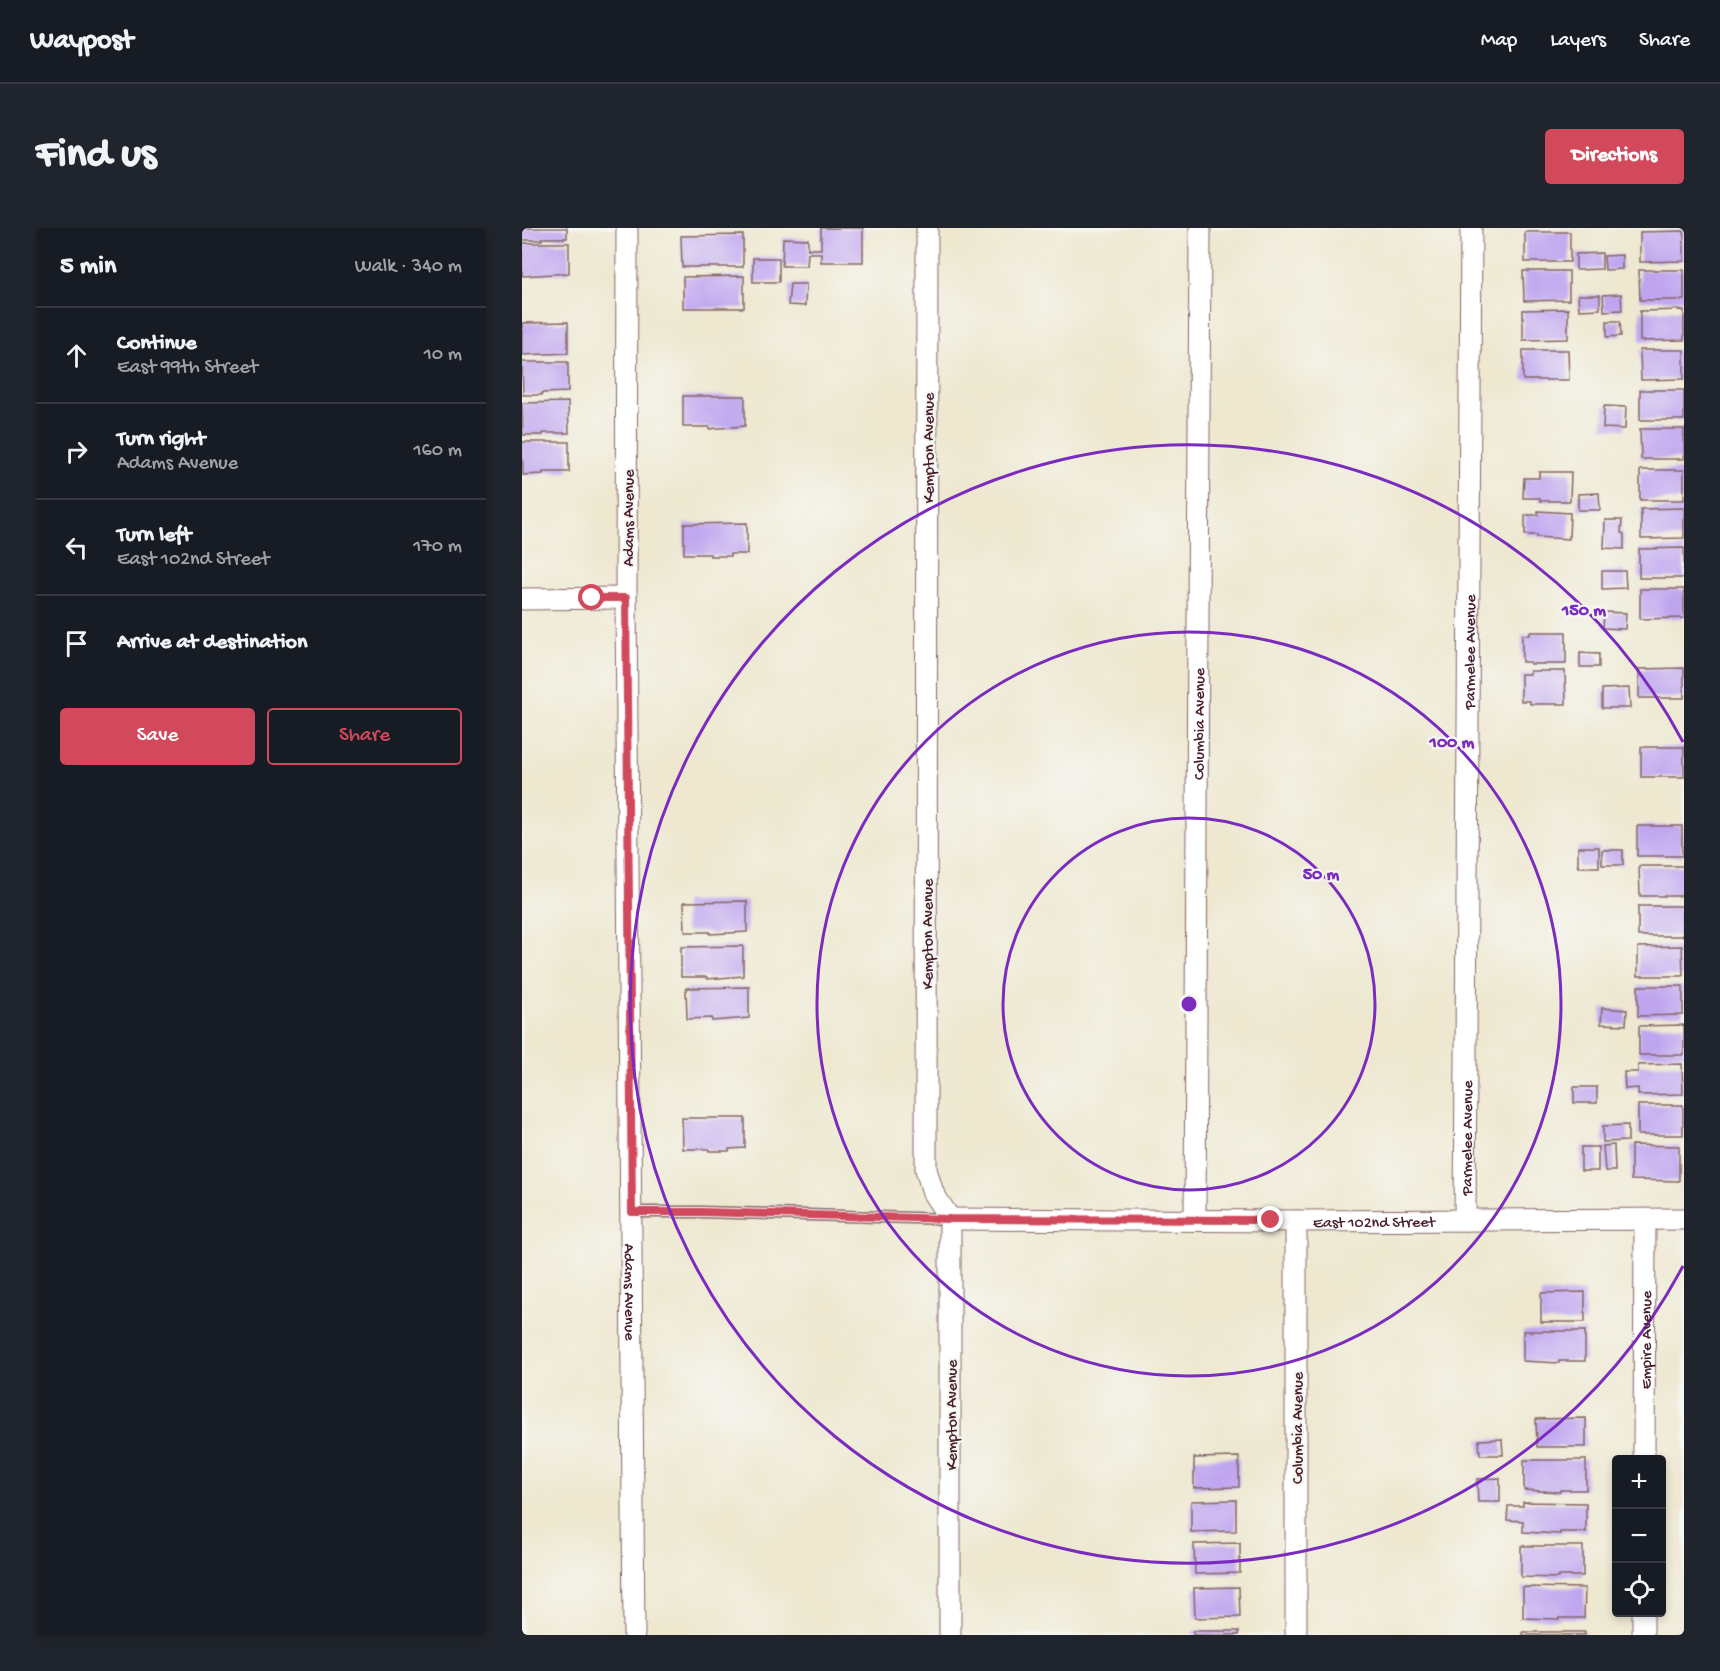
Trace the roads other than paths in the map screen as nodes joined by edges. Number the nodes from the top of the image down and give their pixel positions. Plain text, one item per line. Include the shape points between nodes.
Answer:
1 (627, 228) edge
2 (927, 228) edge
3 (1200, 228) edge
4 (1471, 228) edge
5 (626, 598) junction
6 (522, 599) edge
7 (632, 1212) junction
8 (950, 1219) junction
9 (1684, 1219) edge
10 (1196, 1220) junction
11 (1465, 1220) junction
12 (1645, 1220) junction
13 (1296, 1221) junction
14 (1644, 1455) edge
15 (1643, 1617) edge
16 (634, 1635) edge
17 (950, 1635) edge
18 (1296, 1635) edge
19 (1643, 1635) edge

1 - 5 street, Adams Avenue
2 - 8 street, Kempton Avenue via 926,1169 933,1193
3 - 10 street, Columbia Avenue
4 - 11 street, Parmelee Avenue
5 - 6 street
5 - 7 street, Adams Avenue
7 - 8 lane, East 102nd Street
7 - 16 street, Adams Avenue
8 - 10 street, East 102nd Street
8 - 17 street, Kempton Avenue
9 - 12 street, East 102nd Street
10 - 13 street, East 102nd Street
11 - 12 street, East 102nd Street
11 - 13 street, East 102nd Street
12 - 14 street, Empire Avenue
13 - 18 street, Columbia Avenue
15 - 19 street

